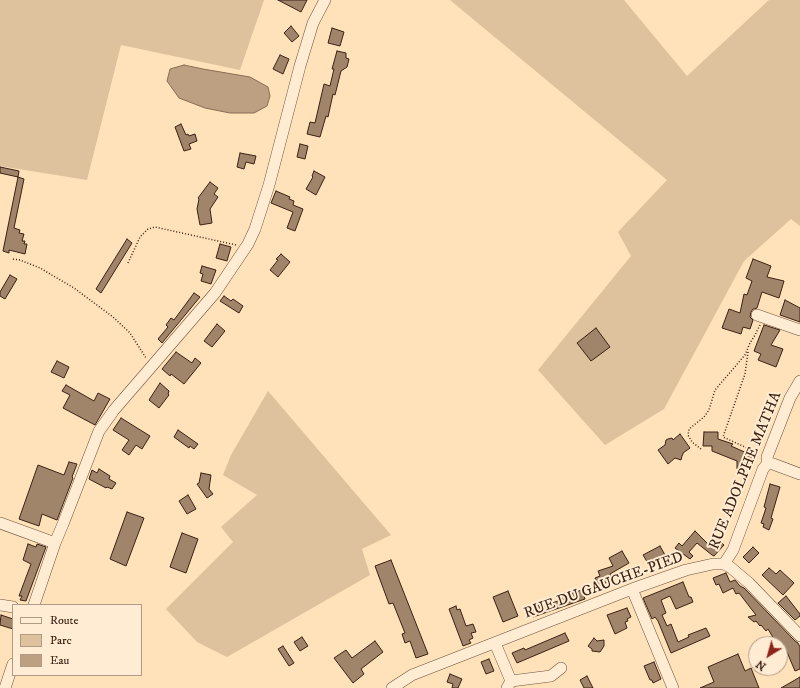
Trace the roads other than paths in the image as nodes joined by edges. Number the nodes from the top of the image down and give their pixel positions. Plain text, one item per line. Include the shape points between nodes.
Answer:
1 (325, 0) edge
2 (760, 316) road end
3 (800, 330) edge
4 (800, 381) edge
5 (768, 460) junction
6 (800, 474) edge
7 (0, 523) edge
8 (55, 543) junction
9 (724, 564) junction
10 (632, 589) junction
11 (0, 604) edge
12 (34, 604) edge
13 (12, 607) edge
14 (800, 636) edge
15 (495, 643) junction
16 (12, 667) edge
17 (561, 668) dead end
18 (509, 684) edge
19 (5, 688) edge
20 (392, 688) edge
21 (673, 688) edge

1 - 8 street via 313,23 255,229 215,293 114,410 100,431
2 - 3 street
4 - 5 street, RUE ADOLPHE MATHA via 790,398
5 - 6 street
5 - 9 street, RUE ADOLPHE MATHA via 733,550
7 - 8 street
8 - 12 street
9 - 10 street, RUE DU GAUCHE-PIED via 686,570
9 - 14 street, RUE ADOLPHE MATHA via 730,566 749,583
10 - 15 street, RUE DU GAUCHE-PIED
10 - 21 street
11 - 13 street
15 - 18 street
15 - 20 street, RUE DU GAUCHE-PIED via 412,675
16 - 19 street
17 - 18 street via 551,676

